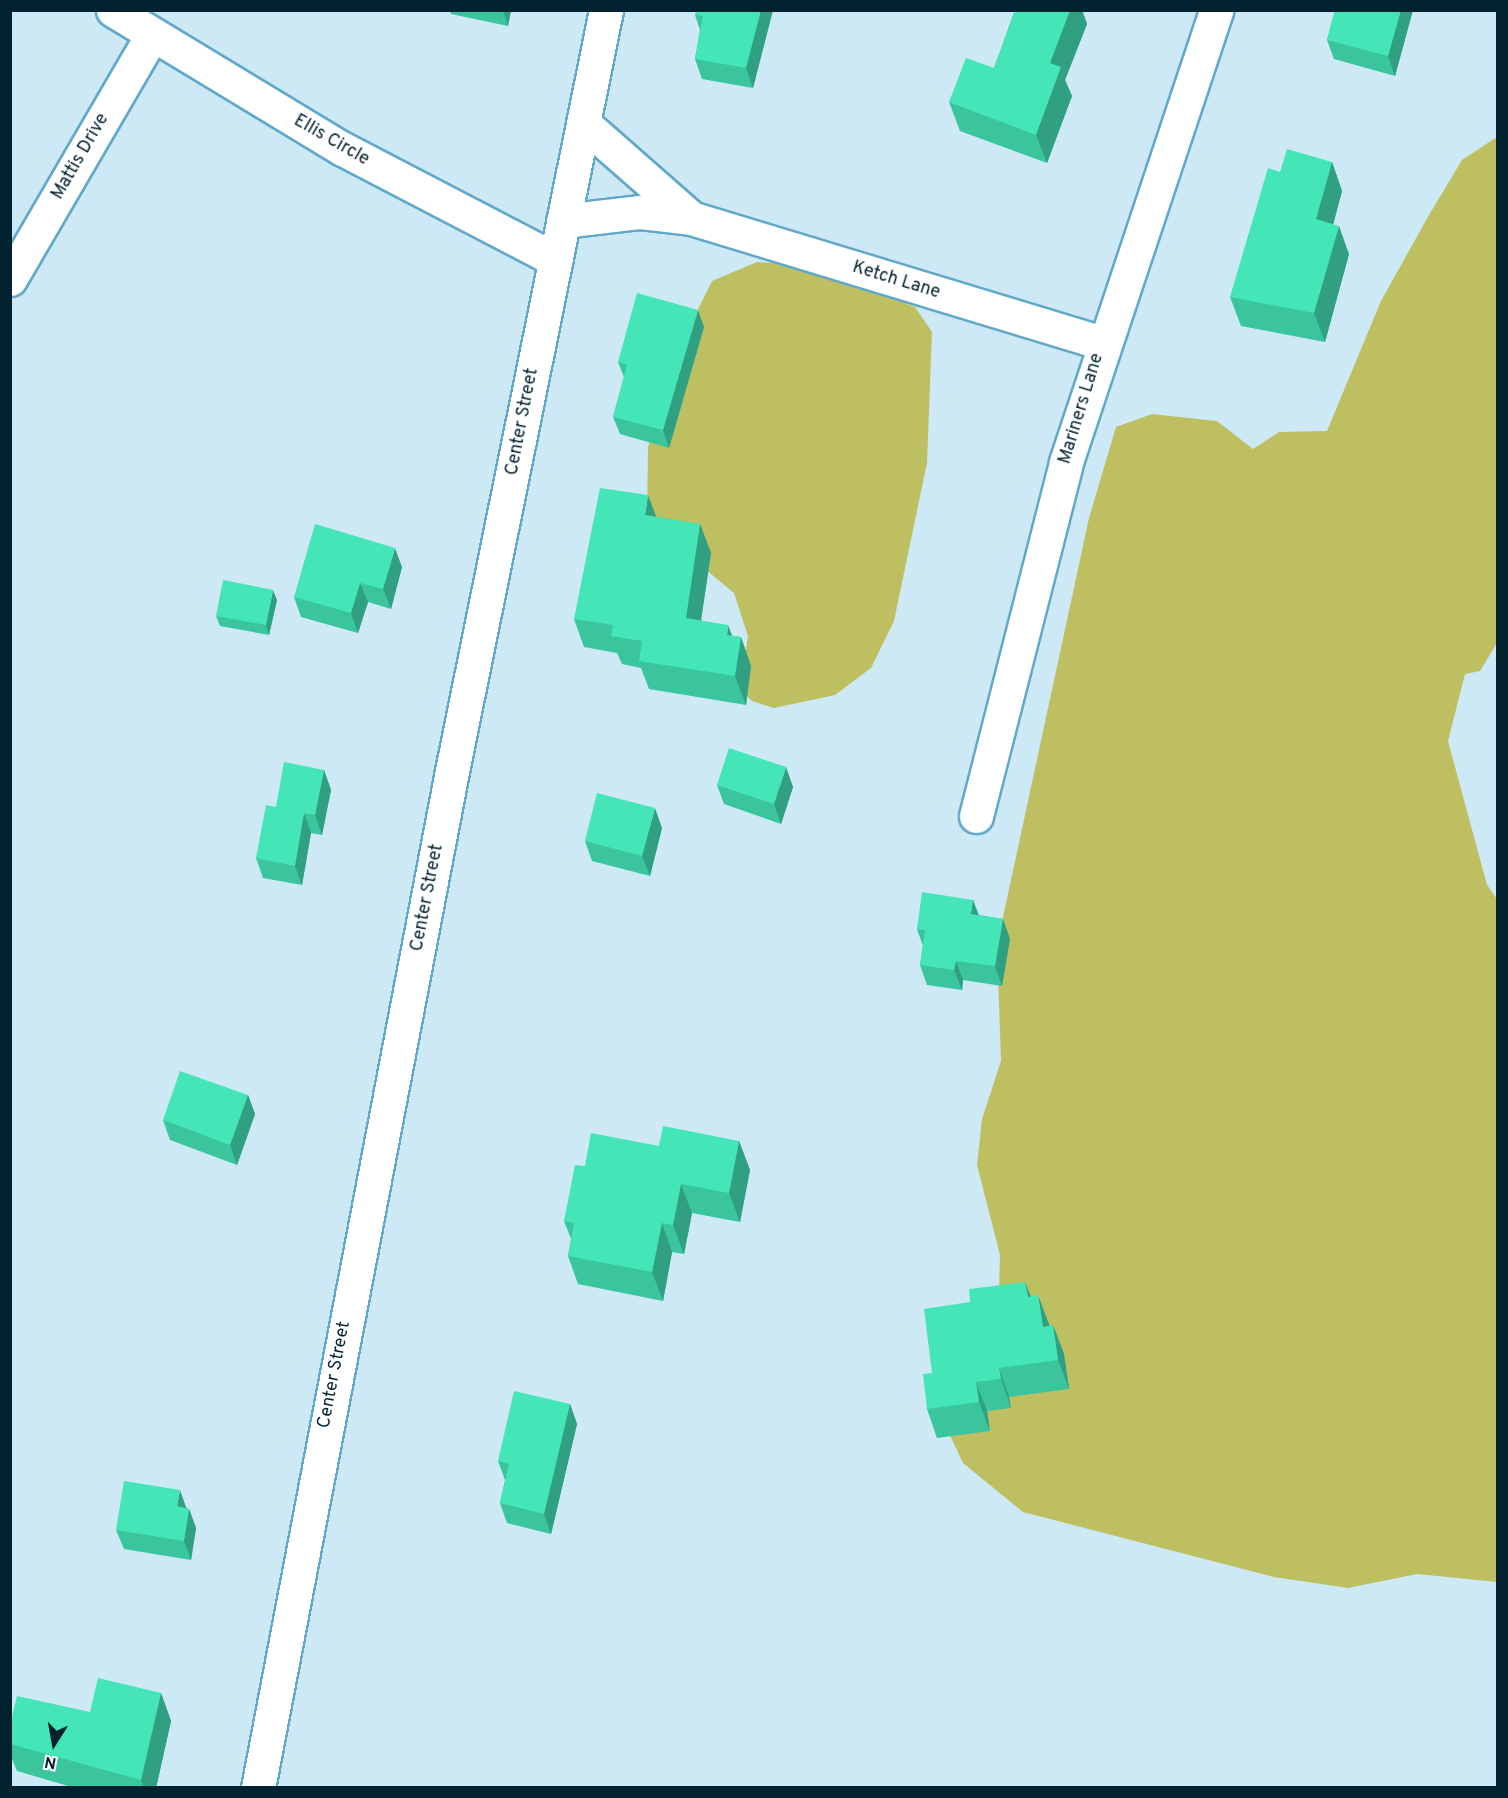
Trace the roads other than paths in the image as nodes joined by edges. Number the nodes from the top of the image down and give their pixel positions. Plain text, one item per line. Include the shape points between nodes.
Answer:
1 (113, 10) edge
2 (606, 10) edge
3 (1216, 10) edge
4 (152, 35) junction
5 (583, 123) junction
6 (691, 218) junction
7 (563, 221) junction
8 (556, 260) junction
9 (10, 279) edge
10 (1101, 343) junction
11 (976, 816) dead end
12 (258, 1788) edge

1 - 4 street, Ellis Circle
2 - 5 street, Center Street
3 - 10 street, Mariners Lane
4 - 8 street, Ellis Circle via 341,148
4 - 9 street, Mattis Drive
5 - 6 street, Ketch Lane
5 - 7 street, Center Street
6 - 7 street, Ketch Lane via 640,212
6 - 10 street, Ketch Lane
7 - 8 street, Center Street
8 - 12 street, Center Street
10 - 11 street, Mariners Lane via 1058,490

